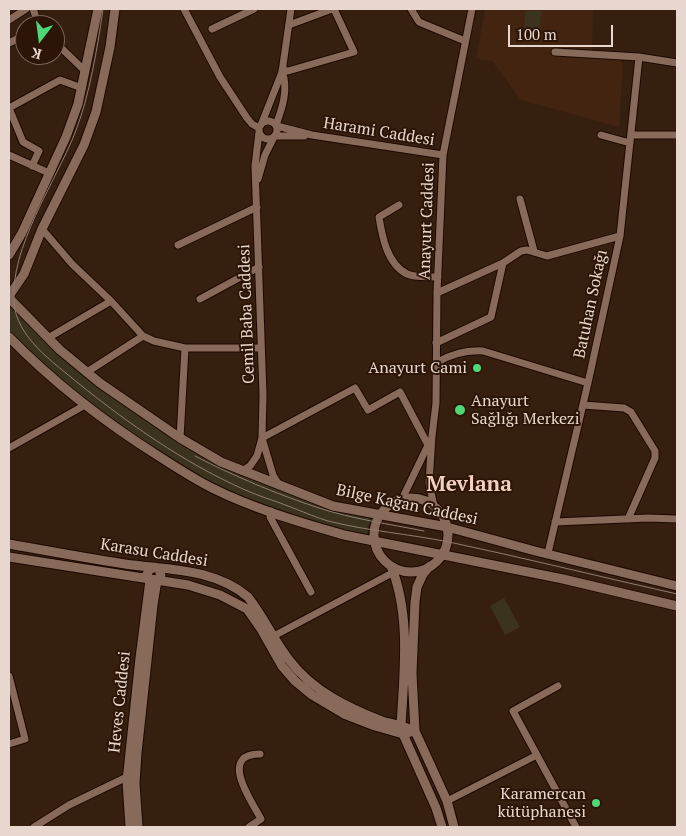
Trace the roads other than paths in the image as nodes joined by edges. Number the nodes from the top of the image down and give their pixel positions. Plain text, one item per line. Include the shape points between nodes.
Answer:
1 (26, 9) edge
2 (98, 9) edge
3 (115, 9) edge
4 (184, 9) edge
5 (254, 9) edge
6 (291, 9) edge
7 (333, 9) edge
8 (412, 9) edge
9 (472, 9) edge
10 (9, 20) edge
11 (288, 25) junction
12 (212, 29) dead end
13 (466, 42) junction
14 (65, 52) edge
15 (555, 52) dead end
16 (639, 57) junction
17 (677, 63) edge
18 (85, 71) junction
19 (282, 71) junction
20 (82, 88) junction
21 (276, 125) junction
22 (260, 128) junction
23 (677, 134) edge
24 (312, 135) junction
25 (601, 135) dead end
26 (630, 135) junction
27 (274, 137) junction
28 (630, 143) junction
29 (443, 155) junction
30 (9, 156) edge
31 (32, 166) junction
32 (49, 173) junction
33 (256, 189) junction
34 (520, 199) dead end
35 (399, 205) dead end
36 (257, 207) junction
37 (42, 229) junction
38 (620, 236) junction
39 (178, 245) dead end
40 (534, 251) junction
41 (9, 255) edge
42 (503, 264) junction
43 (259, 267) junction
44 (438, 277) junction
45 (437, 293) junction
46 (9, 297) edge
47 (200, 299) dead end
48 (111, 301) junction
49 (143, 336) junction
50 (9, 337) edge
51 (48, 338) junction
52 (436, 343) junction
53 (184, 348) junction
54 (261, 348) junction
55 (436, 363) junction
56 (87, 372) junction
57 (588, 383) junction
58 (85, 405) junction
59 (583, 405) junction
60 (432, 436) junction
61 (180, 438) junction
62 (262, 438) junction
63 (428, 445) junction
64 (9, 448) edge
65 (242, 471) junction
66 (278, 485) junction
67 (402, 499) junction
68 (434, 506) junction
69 (271, 511) junction
70 (380, 515) junction
71 (628, 519) junction
72 (677, 519) edge
73 (555, 522) junction
74 (447, 527) junction
75 (375, 541) junction
76 (9, 544) edge
77 (548, 553) junction
78 (442, 554) junction
79 (9, 558) edge
80 (430, 566) junction
81 (155, 567) junction
82 (392, 569) junction
83 (153, 580) junction
84 (677, 586) edge
85 (311, 592) dead end
86 (677, 606) edge
87 (270, 638) junction
88 (9, 680) edge
89 (558, 686) dead end
90 (402, 730) junction
91 (415, 731) junction
92 (9, 744) edge
93 (260, 754) dead end
94 (537, 755) junction
95 (131, 775) junction
96 (447, 801) junction
97 (34, 827) edge
98 (130, 827) edge
99 (138, 827) edge
100 (249, 827) edge
101 (442, 827) edge
102 (454, 827) edge
103 (576, 827) edge

1 - 10 street
2 - 18 street
3 - 37 street via 96,112 84,145
4 - 22 street via 220,76 252,124
5 - 12 street
6 - 11 street, Cemil Baba Caddesi
7 - 11 street
7 - 19 street via 354,52
8 - 13 street via 419,22
9 - 13 street, Anayurt Caddesi
11 - 19 street, Cemil Baba Caddesi
13 - 29 street, Anayurt Caddesi
14 - 18 street
15 - 16 street
16 - 17 street
16 - 26 street, Batuhan Sokağı
18 - 20 street
19 - 21 street, Cemil Baba Caddesi via 284,96
19 - 22 street, Cemil Baba Caddesi
20 - 31 street via 60,80 9,108 23,142 39,151
20 - 32 street via 66,137
21 - 22 street via 267,121
21 - 24 street
21 - 27 street via 278,129
22 - 27 street via 262,138 270,140
22 - 33 street, Cemil Baba Caddesi via 255,166
23 - 26 street
24 - 27 street
24 - 29 street, Harami Caddesi
25 - 28 street
26 - 28 street, Batuhan Sokağı
27 - 33 street, Cemil Baba Caddesi
28 - 38 street, Batuhan Sokağı
29 - 44 street, Anayurt Caddesi
30 - 31 street
31 - 32 street
32 - 41 street
33 - 36 street, Cemil Baba Caddesi
34 - 40 street
35 - 44 street via 379,216 390,256 408,275
36 - 39 street
36 - 43 street, Cemil Baba Caddesi
37 - 46 street via 24,274
37 - 48 street via 72,264
38 - 40 street via 547,256
38 - 57 street, Batuhan Sokağı
40 - 42 street via 521,251
42 - 45 street
42 - 52 street via 491,317
43 - 47 street
43 - 54 street, Cemil Baba Caddesi
44 - 45 street, Anayurt Caddesi
45 - 52 street, Anayurt Caddesi
46 - 51 street, Bilge Kağan Caddesi
48 - 49 street
48 - 51 street
49 - 53 street
49 - 56 street
50 - 58 street
51 - 56 street, Bilge Kağan Caddesi
52 - 55 street, Anayurt Caddesi
53 - 54 street
53 - 61 street
54 - 62 street, Cemil Baba Caddesi
55 - 57 street via 455,354 482,351
55 - 60 street, Anayurt Caddesi
56 - 61 street, Bilge Kağan Caddesi
57 - 59 street, Batuhan Sokağı
58 - 64 street
58 - 69 street via 197,480
59 - 71 street via 624,408 631,412 656,451
59 - 73 street, Batuhan Sokağı
60 - 63 street
60 - 68 street via 429,483
61 - 65 street, Bilge Kağan Caddesi via 212,458
62 - 63 street via 355,388 368,410 400,392
62 - 65 street, Cemil Baba Caddesi via 257,456
62 - 66 street, Cemil Baba Caddesi
63 - 67 street
65 - 66 street, Bilge Kağan Caddesi
66 - 70 street, Bilge Kağan Caddesi via 333,506
67 - 68 street via 424,500
67 - 70 street
68 - 74 street
69 - 75 street
69 - 85 street via 270,517
70 - 74 street, Bilge Kağan Caddesi
70 - 75 street via 376,522
71 - 72 street
71 - 73 street
73 - 77 street, Batuhan Sokağı
74 - 77 street, Bilge Kağan Caddesi
74 - 78 street via 448,537
75 - 78 street
75 - 82 street via 380,556
76 - 81 street, Karasu Caddesi
77 - 84 street, Bilge Kağan Caddesi
78 - 80 street
78 - 86 street
79 - 83 street, Karasu Caddesi
80 - 82 street via 409,572
80 - 91 street via 417,587 415,602 412,673
81 - 83 street via 147,576
81 - 87 street, Karasu Caddesi via 209,576 239,589 254,605
82 - 87 street
82 - 90 street via 402,602
83 - 87 street, Karasu Caddesi via 220,594 247,609
83 - 95 street, Heves Caddesi via 140,658
83 - 95 street, Heves Caddesi via 154,605
87 - 90 street, Karasu Caddesi via 276,658 312,695 344,714 375,726
88 - 92 street via 25,739
89 - 94 street via 513,711
90 - 91 street, Karasu Caddesi
90 - 101 street
91 - 96 street
93 - 100 street via 246,758 238,770 261,819
94 - 96 street
94 - 103 street
95 - 97 street via 69,805
95 - 98 street, Heves Caddesi
95 - 99 street, Heves Caddesi
96 - 102 street

